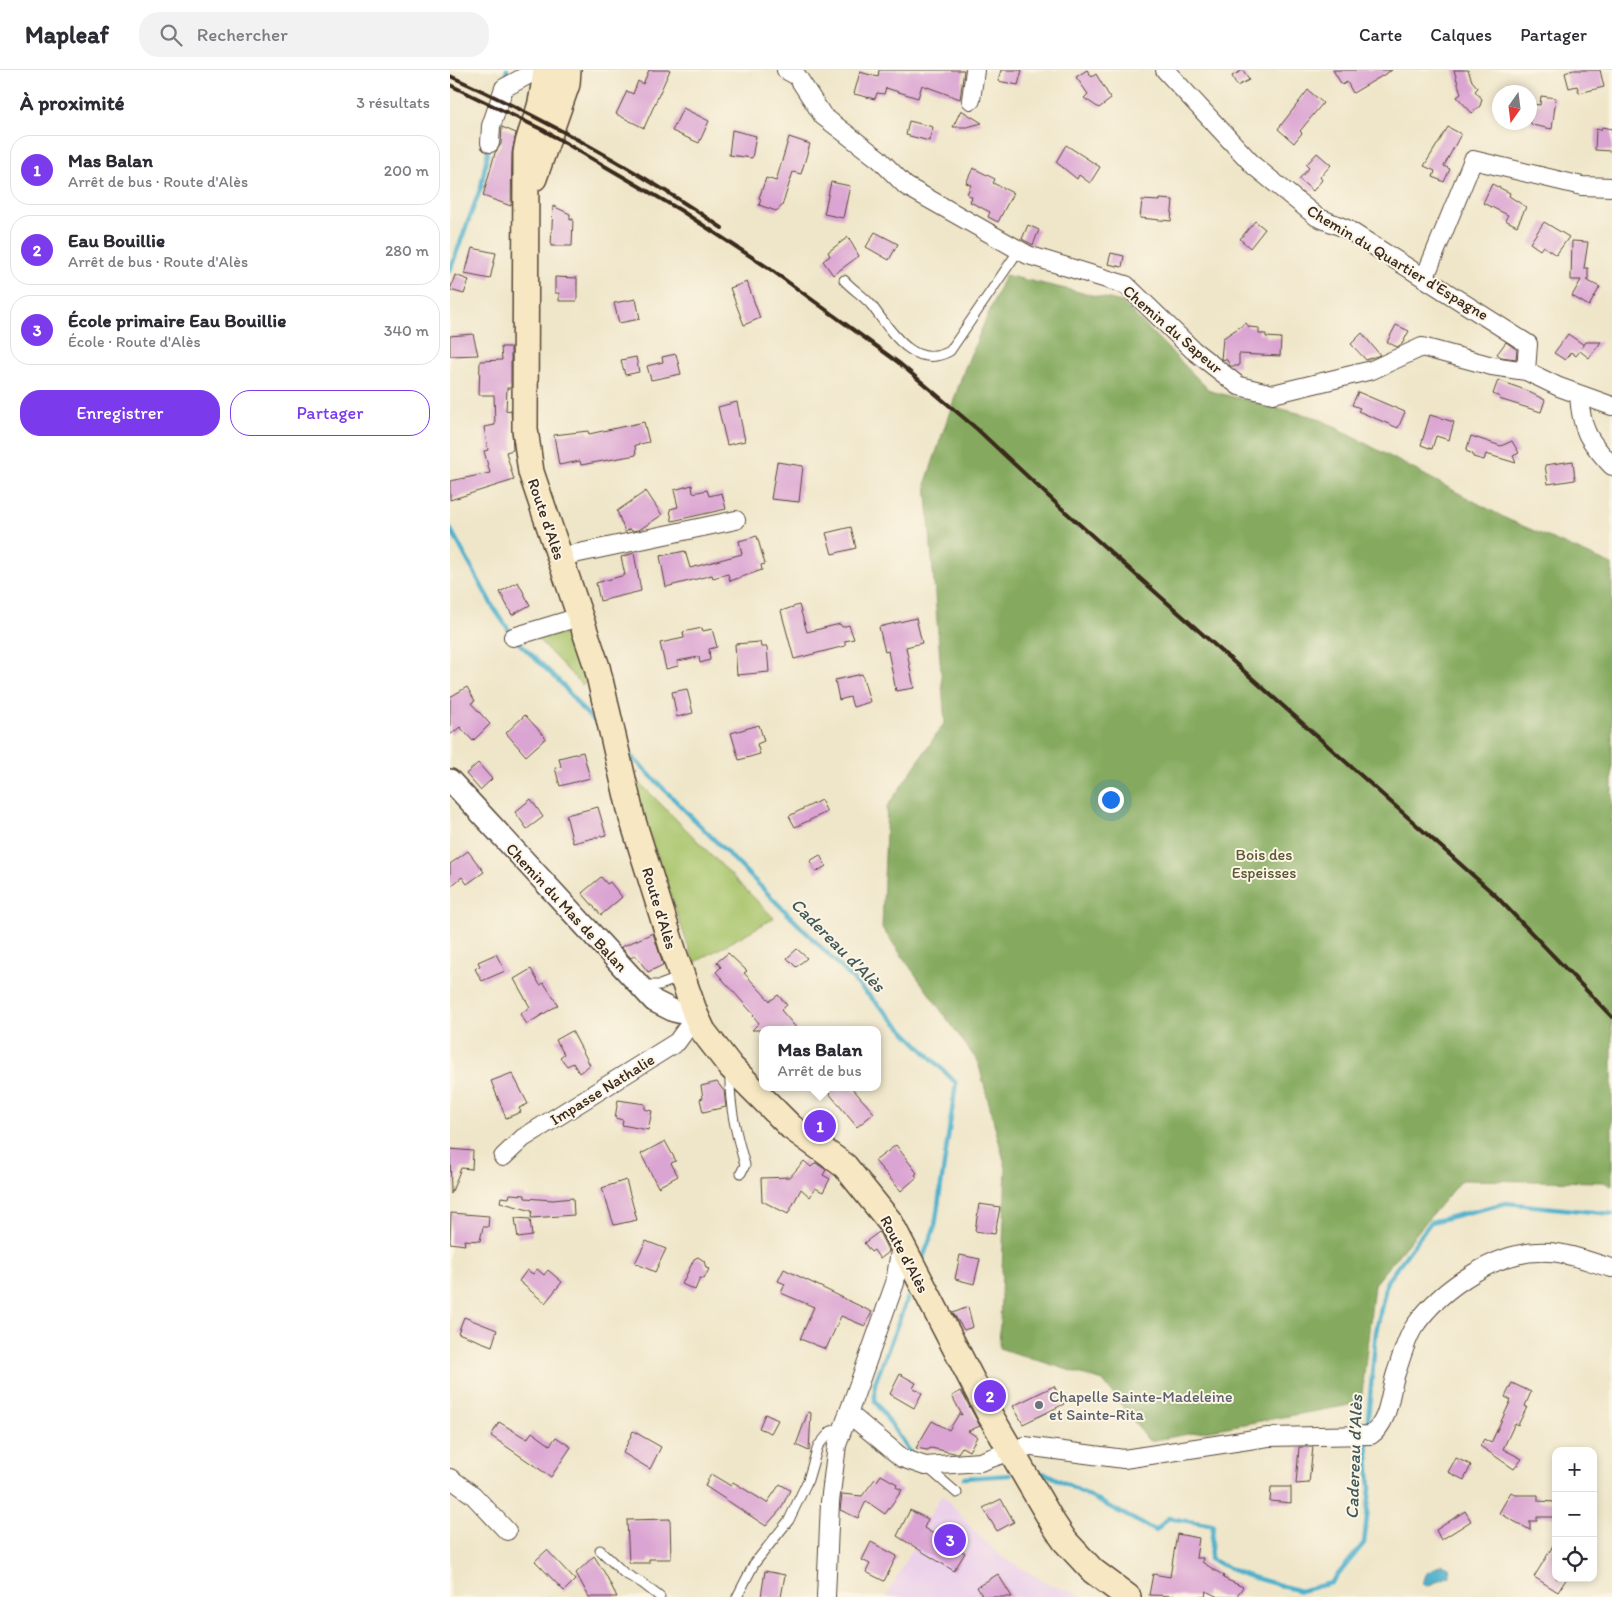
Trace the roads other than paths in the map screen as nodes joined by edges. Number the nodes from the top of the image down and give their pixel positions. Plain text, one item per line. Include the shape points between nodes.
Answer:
1 (538, 70) edge
2 (546, 70) edge
3 (568, 70) edge
4 (786, 70) edge
5 (975, 70) edge
6 (1165, 70) edge
7 (971, 100) dead end
8 (490, 143) dead end
9 (1612, 187) edge
10 (526, 204) junction
11 (1019, 250) junction
12 (1425, 277) junction
13 (844, 280) dead end
14 (1526, 370) junction
15 (1579, 394) junction
16 (1612, 406) edge
17 (1612, 466) edge
18 (736, 520) dead end
19 (560, 557) junction
20 (579, 617) junction
21 (513, 637) dead end
22 (450, 780) edge
23 (678, 965) junction
24 (640, 986) junction
25 (696, 1016) junction
26 (731, 1068) junction
27 (503, 1157) dead end
28 (741, 1173) dead end
29 (906, 1254) junction
30 (1612, 1268) edge
31 (845, 1421) junction
32 (1015, 1459) junction
33 (925, 1466) junction
34 (450, 1478) edge
35 (957, 1493) dead end
36 (507, 1531) dead end
37 (600, 1550) dead end
38 (660, 1597) edge
39 (738, 1597) edge
40 (826, 1597) edge
41 (1129, 1597) edge

1 - 8 street via 504,88 490,126
2 - 10 main road, Route d'Alès via 539,111 528,135
3 - 10 main road, Route d'Alès via 567,84
4 - 11 street, Chemin du Sapeur via 797,76 823,116 879,159 906,186
5 - 7 street
6 - 12 street, Chemin du Quartier d'Espagne via 1254,166 1317,217 1347,229
9 - 12 street via 1582,186 1473,160
10 - 19 main road, Route d'Alès via 525,429 531,472
11 - 13 lane via 950,351 939,358 928,358 900,342 887,329 872,305
11 - 14 street, Chemin du Sapeur via 1126,285 1193,350 1239,386 1273,394 1372,370 1422,347 1492,366
12 - 14 street, Chemin du Quartier d'Espagne via 1528,344
14 - 15 street
15 - 16 street
15 - 17 street via 1581,421 1594,446
18 - 19 street
19 - 20 main road, Route d'Alès
20 - 21 street
20 - 23 main road, Route d'Alès via 597,667 632,818
22 - 24 street, Chemin du Mas de Balan
23 - 24 lane via 673,980 660,985
23 - 25 main road, Route d'Alès
24 - 25 street, Chemin du Mas de Balan via 654,1001 674,1012
25 - 26 main road, Route d'Alès via 703,1031
25 - 27 street, Impasse Nathalie via 677,1042 523,1138
26 - 28 lane via 730,1094 735,1132 745,1164
26 - 29 main road, Route d'Alès via 791,1127 845,1166 890,1222
29 - 31 street
29 - 32 main road, Route d'Alès
30 - 32 street via 1550,1252 1529,1252 1506,1258 1461,1280 1434,1302 1413,1328 1381,1428 1371,1435 1268,1437 1124,1459 1024,1446
31 - 33 street via 902,1458
31 - 39 lane via 818,1446 808,1480 788,1520 754,1564
31 - 40 street via 837,1445 830,1502
32 - 33 street
32 - 41 main road, Route d'Alès via 1040,1501 1105,1567
33 - 35 lane
34 - 36 street via 473,1495
37 - 38 lane via 624,1573

